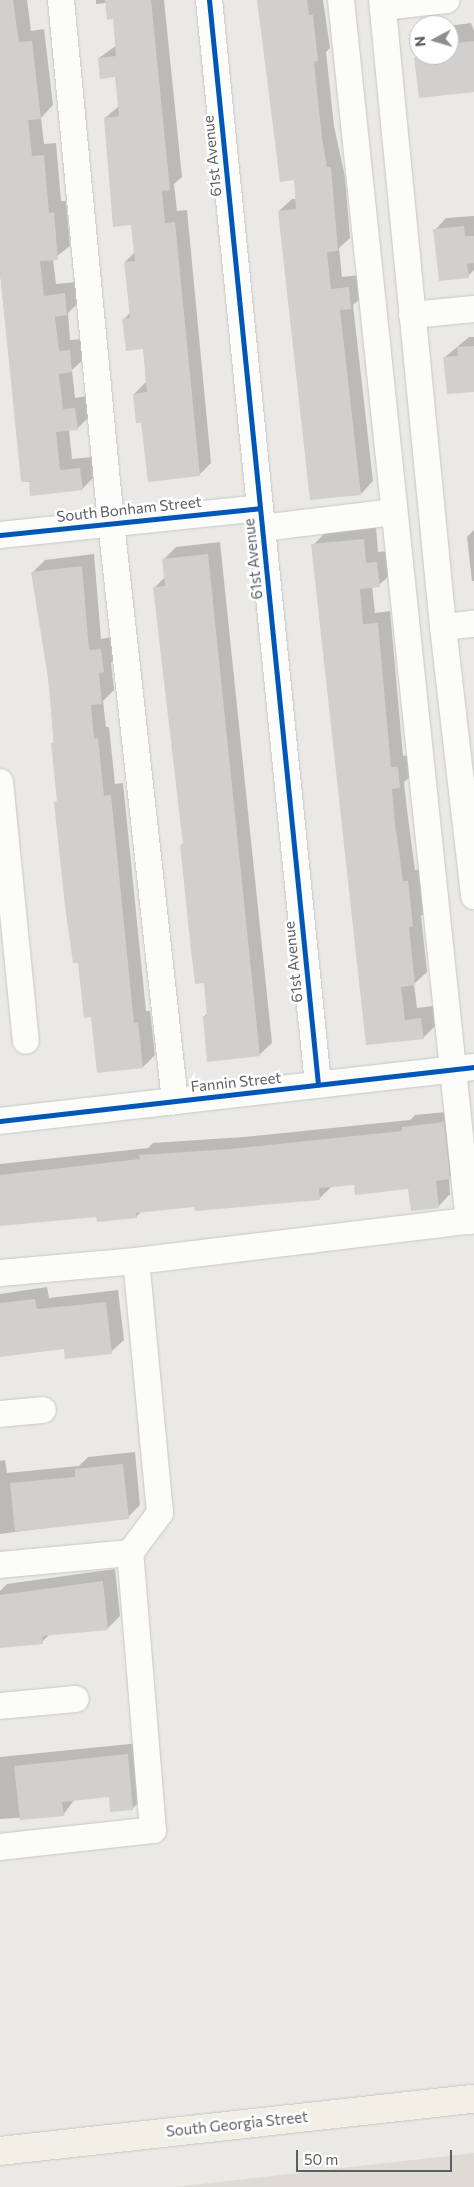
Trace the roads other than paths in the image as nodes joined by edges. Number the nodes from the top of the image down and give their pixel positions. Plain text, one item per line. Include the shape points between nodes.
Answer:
1 (61, 0) edge
2 (209, 0) edge
3 (341, 0) edge
4 (447, 0) edge
5 (383, 3) edge
6 (474, 309) edge
7 (412, 315) junction
8 (394, 512) junction
9 (261, 518) junction
10 (112, 523) junction
11 (0, 535) edge
12 (474, 624) edge
13 (443, 627) junction
14 (0, 782) edge
15 (474, 896) edge
16 (26, 1041) dead end
17 (463, 1068) edge
18 (318, 1085) junction
19 (175, 1101) junction
20 (0, 1121) edge
21 (471, 1220) edge
22 (136, 1260) junction
23 (0, 1273) edge
24 (42, 1410) dead end
25 (0, 1414) edge
26 (130, 1553) junction
27 (0, 1565) edge
28 (76, 1699) dead end
29 (0, 1706) edge
30 (0, 1847) edge
31 (474, 2099) edge
32 (0, 2151) edge

1 - 10 street
2 - 9 street, 61st Avenue
3 - 8 street
4 - 5 street
5 - 7 street
6 - 7 street
7 - 13 street
8 - 9 street, South Bonham Street
8 - 17 street
9 - 10 street, South Bonham Street
9 - 18 street, 61st Avenue
10 - 11 street, South Bonham Street
10 - 19 street
12 - 13 street
13 - 15 street
14 - 16 street
17 - 18 street, Fannin Street
17 - 21 street
18 - 19 street, Fannin Street
19 - 20 street, Fannin Street
21 - 22 street
22 - 23 street
22 - 26 street via 160,1513
24 - 25 street
26 - 27 street
26 - 30 street via 153,1830
28 - 29 street
31 - 32 main road, South Georgia Street

